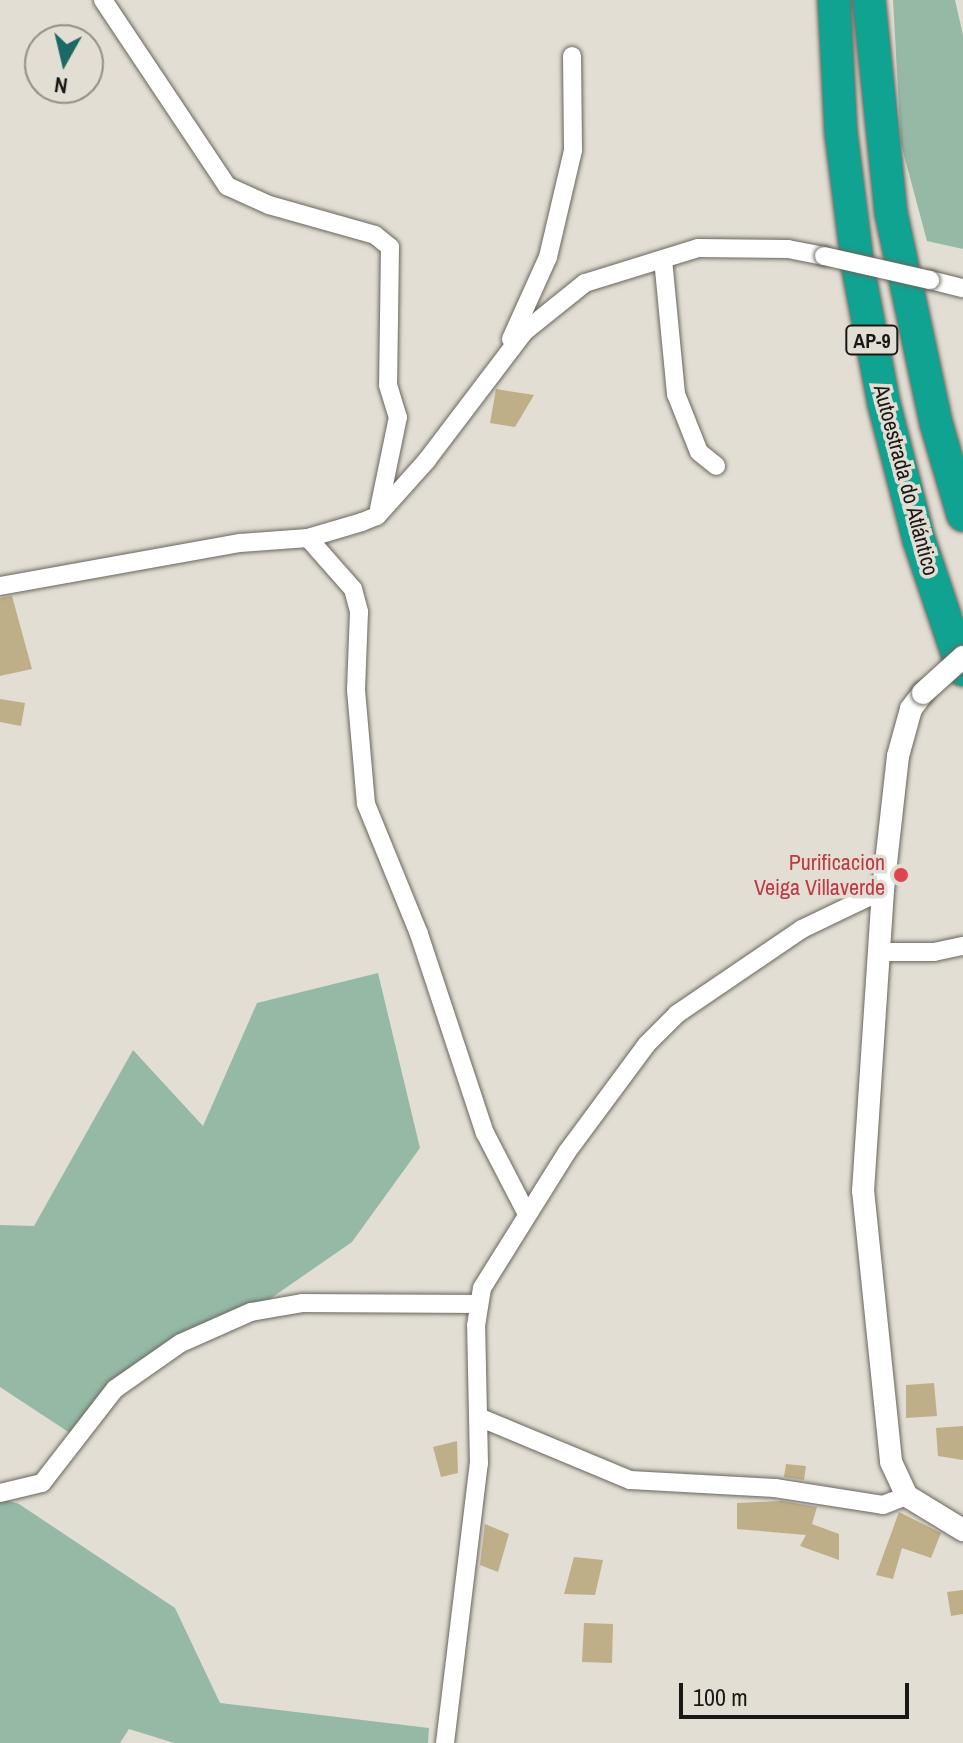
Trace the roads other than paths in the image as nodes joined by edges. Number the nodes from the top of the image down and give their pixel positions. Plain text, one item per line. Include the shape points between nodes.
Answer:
1 (103, 0) edge
2 (834, 0) edge
3 (869, 0) edge
4 (572, 56) dead end
5 (663, 259) junction
6 (963, 288) edge
7 (500, 363) junction
8 (716, 466) dead end
9 (963, 515) edge
10 (377, 516) junction
11 (308, 538) junction
12 (0, 586) edge
13 (963, 657) edge
14 (963, 670) edge
15 (883, 890) junction
16 (963, 946) edge
17 (880, 952) junction
18 (527, 1214) junction
19 (476, 1304) junction
20 (481, 1418) junction
21 (0, 1493) edge
22 (907, 1496) junction
23 (963, 1530) edge
24 (445, 1743) edge

1 - 10 street via 227,186 269,205 375,235 390,247 388,385 398,417
2 - 14 highway, Autoestrada do Atlántico / AP-9 via 841,133 878,374 919,540
3 - 9 highway, Autoestrada do Atlántico / AP-9 via 891,213 936,423
4 - 7 street via 569,166 548,257
5 - 6 street, bridge via 698,248 788,249
5 - 7 street via 585,283 524,332
5 - 8 street via 676,394 699,452
7 - 10 street
10 - 11 street
11 - 12 street via 240,543
11 - 18 street via 353,589 359,612 356,690 366,804 419,934 485,1133
13 - 15 street, bridge via 923,693 903,732
15 - 17 street
15 - 18 street via 802,929 677,1014 647,1044
16 - 17 street
17 - 22 street via 863,1190 891,1462
18 - 19 street
19 - 20 street
19 - 21 street via 303,1303 251,1312 181,1343 115,1389 42,1483
20 - 22 street via 630,1480 775,1488 883,1505
20 - 24 street via 467,1592
22 - 23 street

